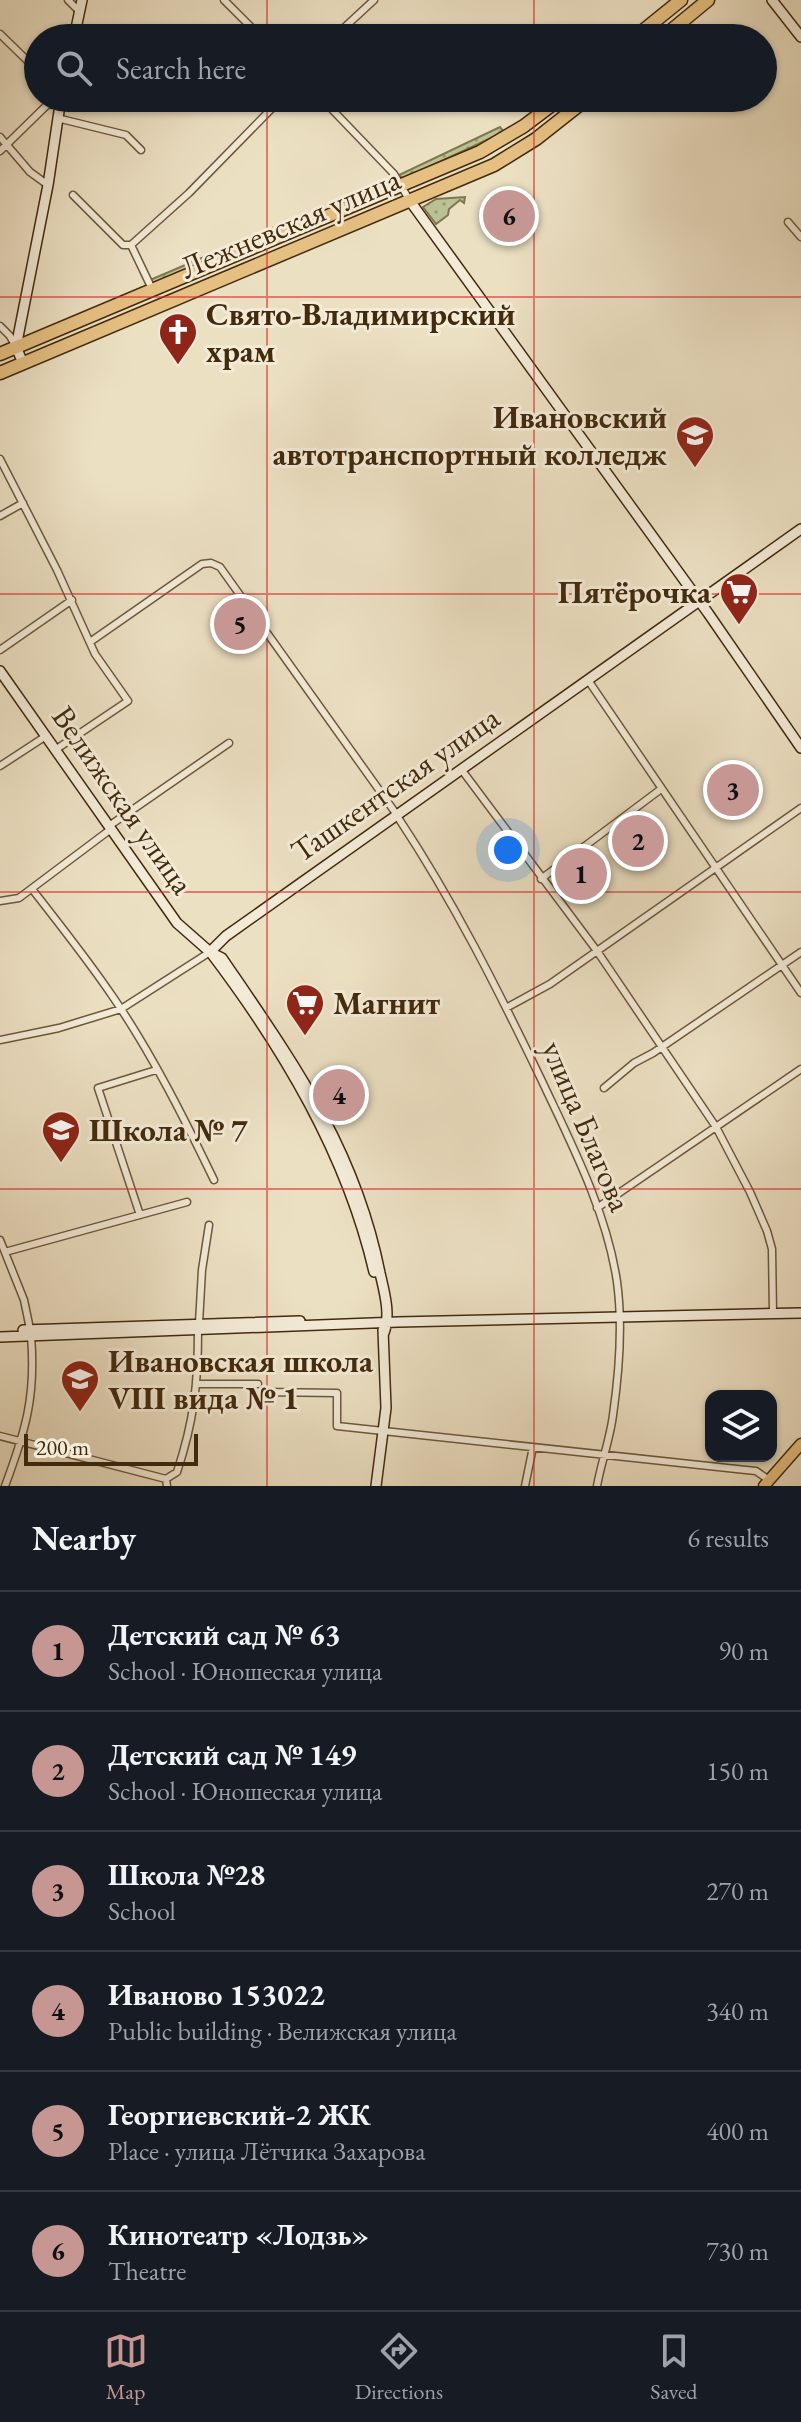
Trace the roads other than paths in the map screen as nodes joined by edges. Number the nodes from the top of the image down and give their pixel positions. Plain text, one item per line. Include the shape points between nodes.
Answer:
1 (68, 0) edge
2 (82, 0) edge
3 (224, 0) edge
4 (681, 0) edge
5 (708, 0) edge
6 (772, 0) edge
7 (369, 1) edge
8 (79, 11) junction
9 (77, 24) edge
10 (248, 24) edge
11 (347, 24) edge
12 (651, 24) edge
13 (679, 24) edge
14 (0, 34) edge
15 (801, 37) edge
16 (24, 57) edge
17 (40, 112) edge
18 (58, 112) edge
19 (268, 112) edge
20 (334, 112) edge
21 (541, 112) edge
22 (570, 112) edge
23 (57, 118) junction
24 (0, 137) edge
25 (7, 144) junction
26 (141, 150) dead end
27 (0, 151) edge
28 (48, 185) junction
29 (403, 185) junction
30 (73, 195) dead end
31 (410, 201) junction
32 (788, 222) dead end
33 (801, 237) edge
34 (131, 245) junction
35 (153, 291) junction
36 (0, 326) edge
37 (16, 347) junction
38 (0, 354) edge
39 (23, 363) junction
40 (0, 373) edge
41 (0, 459) edge
42 (23, 503) junction
43 (0, 516) edge
44 (801, 532) edge
45 (72, 600) junction
46 (700, 602) junction
47 (90, 642) junction
48 (0, 650) edge
49 (0, 671) edge
50 (589, 681) junction
51 (46, 736) junction
52 (229, 743) dead end
53 (801, 748) edge
54 (55, 750) junction
55 (0, 766) edge
56 (462, 771) junction
57 (661, 789) junction
58 (801, 808) edge
59 (398, 817) junction
60 (110, 827) junction
61 (715, 868) junction
62 (541, 879) junction
63 (32, 889) junction
64 (0, 901) edge
65 (597, 951) junction
66 (801, 952) edge
67 (216, 956) junction
68 (783, 965) junction
69 (801, 993) edge
70 (506, 1008) junction
71 (121, 1009) junction
72 (0, 1040) edge
73 (663, 1046) junction
74 (801, 1069) edge
75 (156, 1070) junction
76 (604, 1088) dead end
77 (716, 1127) junction
78 (214, 1180) dead end
79 (187, 1202) dead end
80 (597, 1208) junction
81 (140, 1215) junction
82 (209, 1225) dead end
83 (0, 1240) edge
84 (5, 1252) junction
85 (773, 1313) junction
86 (801, 1313) edge
87 (619, 1318) junction
88 (387, 1323) junction
89 (198, 1327) junction
90 (0, 1330) edge
91 (30, 1332) junction
92 (0, 1337) edge
93 (198, 1384) junction
94 (258, 1384) dead end
95 (263, 1392) dead end
96 (384, 1429) junction
97 (0, 1436) edge
98 (22, 1441) junction
99 (801, 1444) edge
100 (533, 1447) junction
101 (603, 1455) junction
102 (167, 1482) edge
103 (766, 1483) edge
104 (5, 1486) edge
105 (376, 1486) edge
106 (525, 1486) edge
107 (597, 1486) edge

1 - 8 street
2 - 8 main road
3 - 10 street
4 - 12 highway
5 - 13 highway
6 - 15 main road
7 - 11 street
8 - 9 main road
14 - 16 street
17 - 25 street
18 - 23 main road
19 - 34 street
20 - 29 street
21 - 29 highway, Лежневская улица via 496,143
22 - 31 highway, Лежневская улица via 494,165
23 - 26 street via 126,135
23 - 28 main road
24 - 25 street
25 - 27 street
25 - 28 street
28 - 37 main road
29 - 31 street
29 - 35 highway, Лежневская улица
30 - 34 street via 123,245
31 - 39 highway, Лежневская улица
31 - 46 main road
32 - 33 street
34 - 35 street
35 - 37 highway, Лежневская улица
36 - 37 street
37 - 38 highway, Лежневская улица
37 - 39 main road
39 - 40 highway, Лежневская улица
41 - 42 street
42 - 43 street
42 - 45 street
44 - 46 main road, Ташкентская улица
45 - 47 street
45 - 48 street
46 - 50 main road, Ташкентская улица
46 - 53 main road
47 - 54 street via 128,701
47 - 59 street, улица Благова via 202,564 220,567
49 - 51 main road, Велижская улица
50 - 56 main road, Ташкентская улица
50 - 57 street
51 - 54 main road, Велижская улица
51 - 55 street
52 - 60 street
54 - 60 main road, Велижская улица
56 - 59 main road, Ташкентская улица
56 - 62 street
57 - 61 street
57 - 62 street
58 - 61 street
59 - 67 main road, Ташкентская улица via 222,942
59 - 70 street, улица Благова via 450,900
60 - 63 street
60 - 67 main road, Велижская улица via 177,923
61 - 65 street
61 - 68 street
62 - 65 street
63 - 64 street
63 - 71 street
65 - 70 street
65 - 73 street
66 - 68 street
67 - 71 street, Ташкентская улица
67 - 88 main road, Велижская улица via 328,1121 371,1232
68 - 69 street
68 - 73 street
70 - 80 street, улица Благова
71 - 72 street, Ташкентская улица
71 - 75 street
73 - 76 street
73 - 77 street
74 - 77 street
75 - 78 street
75 - 81 street via 98,1088
77 - 80 street
77 - 85 street via 767,1231
79 - 81 street
80 - 87 street, улица Благова via 615,1269
81 - 84 street
82 - 89 street
83 - 84 street
84 - 91 street
85 - 86 main road
85 - 87 main road
87 - 88 main road
87 - 101 street, улица Благова via 613,1414
88 - 89 main road
88 - 96 main road, Велижская улица
89 - 91 main road
89 - 93 street
90 - 91 main road
91 - 92 main road
91 - 98 street via 34,1378
93 - 94 street
93 - 102 street via 177,1472
95 - 96 street via 337,1393 337,1426
96 - 100 street
96 - 105 main road, Велижская улица
97 - 98 street
98 - 102 street
98 - 104 street
99 - 103 main road
100 - 101 street
100 - 106 street
101 - 103 street via 756,1471
101 - 107 street, улица Благова

